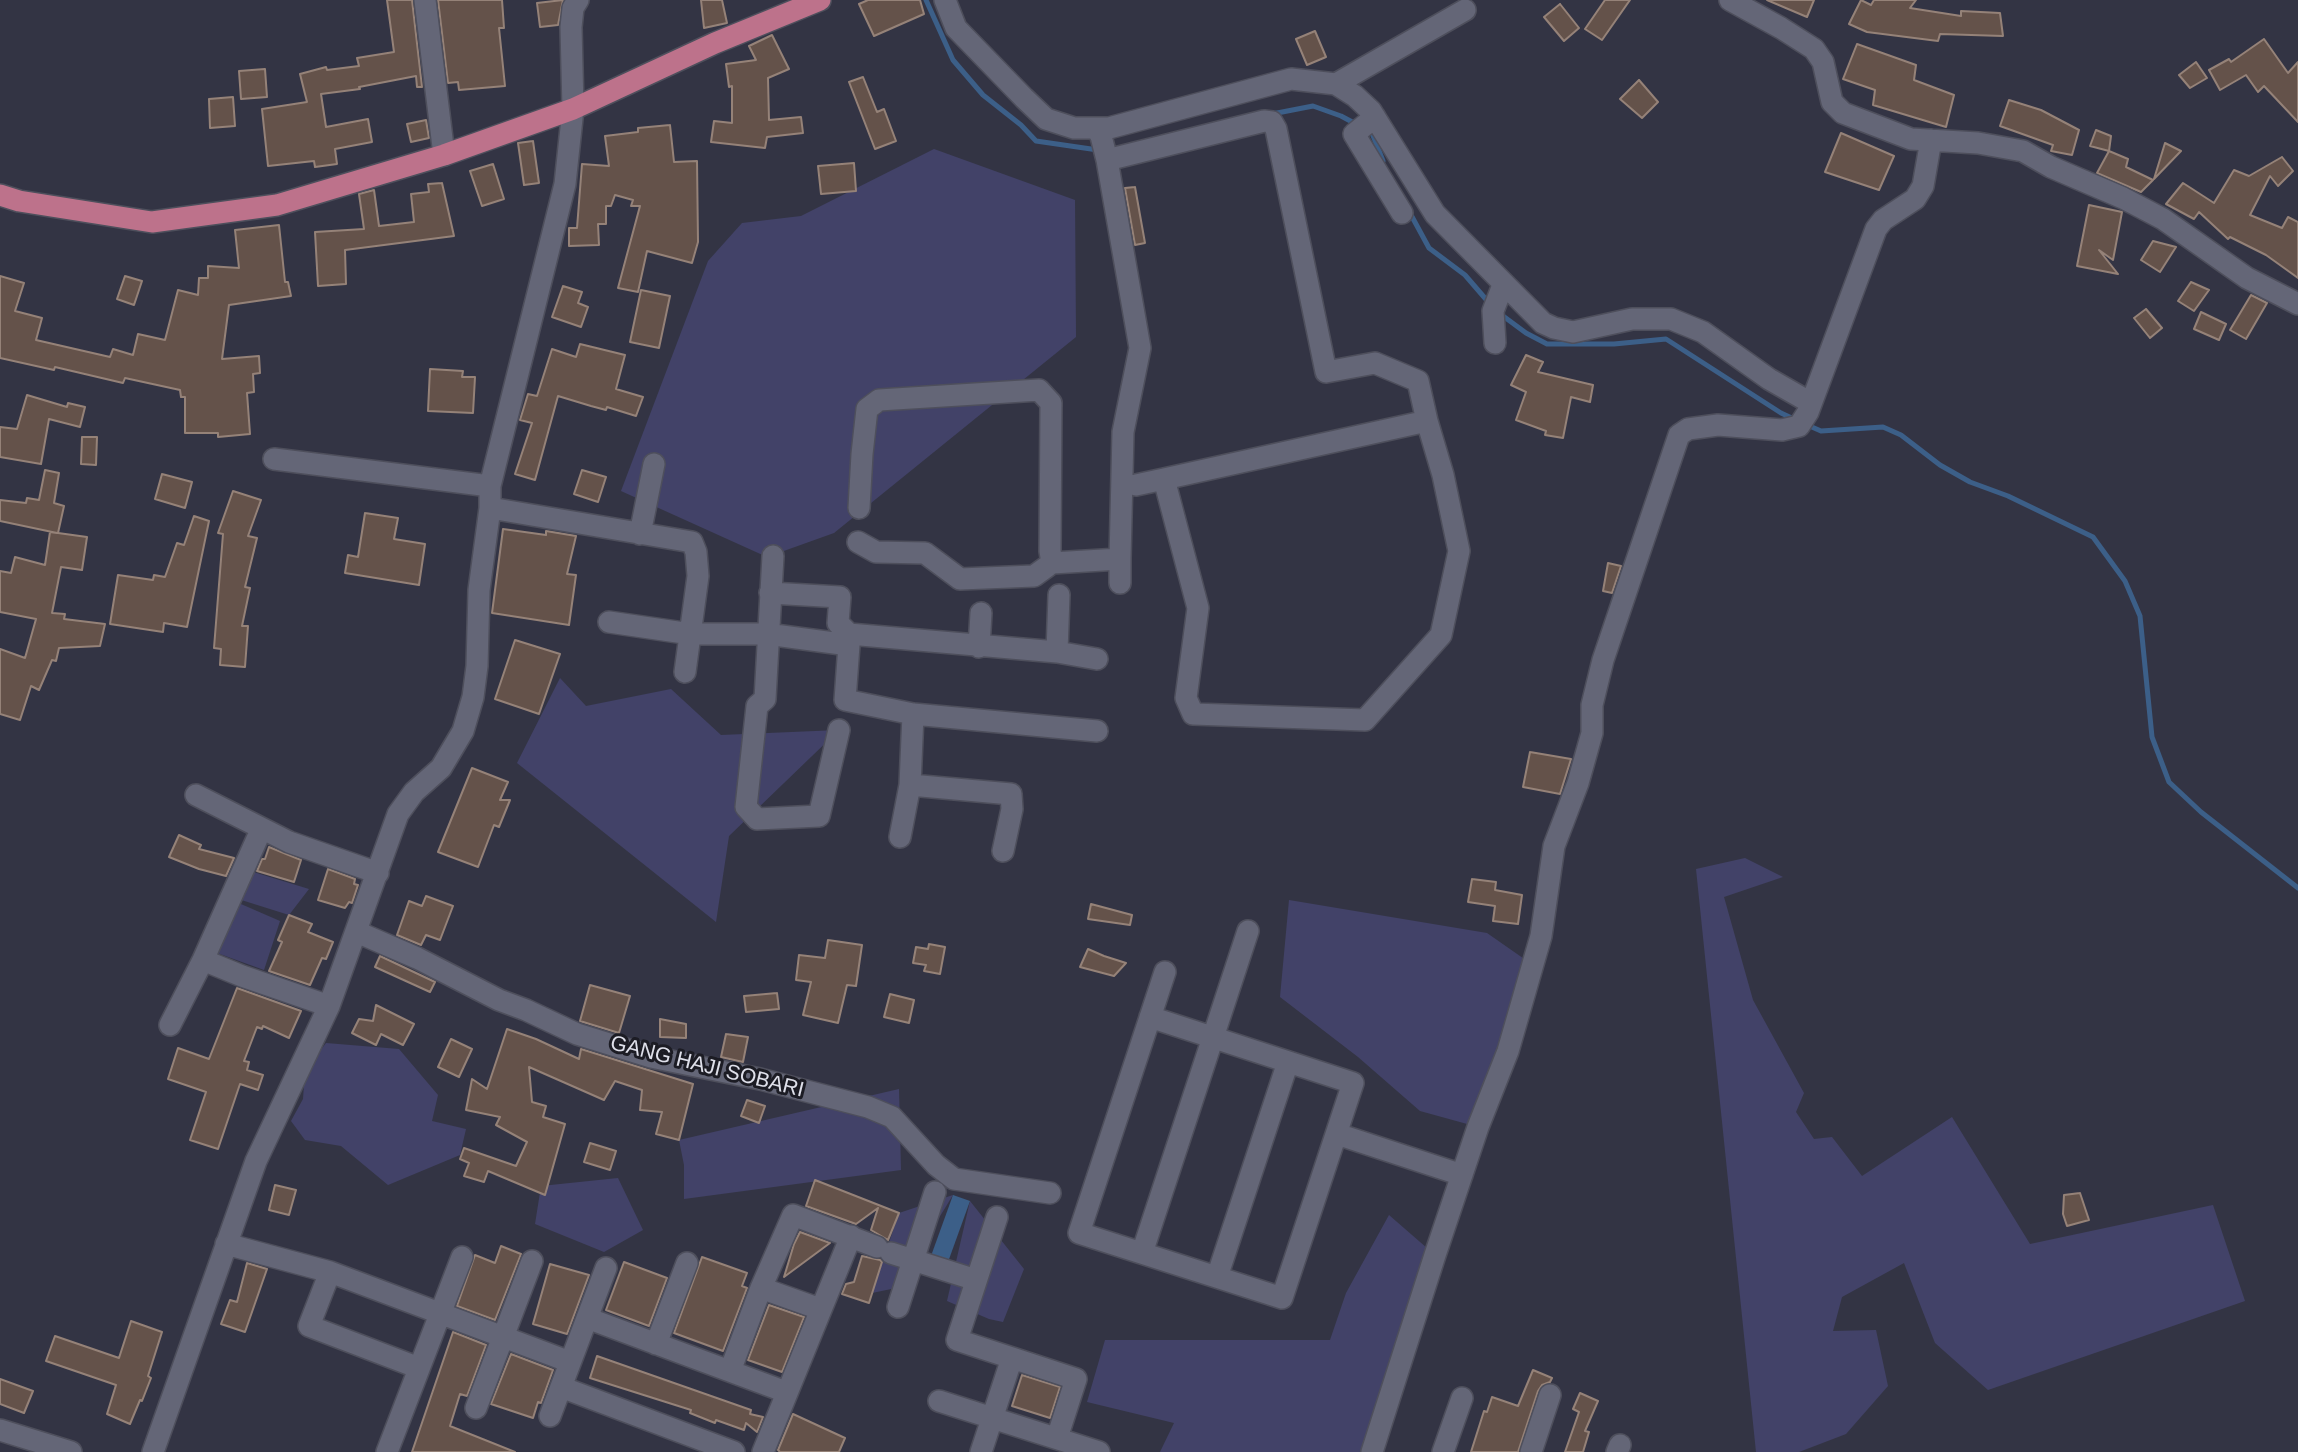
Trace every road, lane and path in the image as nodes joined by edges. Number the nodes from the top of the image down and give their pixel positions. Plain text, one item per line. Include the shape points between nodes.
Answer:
1 (425, 0) edge
2 (578, 0) edge
3 (820, 0) edge
4 (945, 0) edge
5 (1730, 0) edge
6 (1465, 10) dead end
7 (1336, 84) junction
8 (573, 109) junction
9 (1366, 124) junction
10 (1098, 132) junction
11 (1931, 140) junction
12 (444, 155) junction
13 (1107, 160) junction
14 (0, 195) edge
15 (1402, 213) dead end
16 (1498, 297) junction
17 (2298, 304) edge
18 (1495, 343) dead end
19 (1806, 414) junction
20 (1427, 421) junction
21 (274, 459) dead end
22 (654, 464) dead end
23 (1164, 478) junction
24 (1136, 485) dead end
25 (490, 486) junction
26 (490, 508) junction
27 (859, 508) dead end
28 (640, 534) junction
29 (858, 542) dead end
30 (773, 556) dead end
31 (1120, 559) junction
32 (1052, 563) junction
33 (1120, 583) dead end
34 (770, 593) junction
35 (1059, 595) dead end
36 (981, 613) dead end
37 (609, 622) dead end
38 (691, 634) junction
39 (767, 634) junction
40 (849, 640) junction
41 (979, 647) junction
42 (1057, 652) junction
43 (1097, 659) dead end
44 (685, 672) dead end
45 (914, 714) junction
46 (842, 717) junction
47 (1097, 731) dead end
48 (910, 785) junction
49 (196, 795) dead end
50 (261, 830) junction
51 (901, 837) dead end
52 (1003, 851) dead end
53 (378, 873) junction
54 (1248, 931) dead end
55 (357, 932) junction
56 (203, 960) junction
57 (1165, 972) dead end
58 (329, 1006) junction
59 (1150, 1017) junction
60 (170, 1025) dead end
61 (1213, 1038) junction
62 (1288, 1062) junction
63 (1337, 1134) junction
64 (1462, 1175) junction
65 (935, 1192) dead end
66 (1050, 1193) dead end
67 (997, 1217) dead end
68 (850, 1236) junction
69 (226, 1244) junction
70 (1142, 1253) junction
71 (462, 1257) dead end
72 (913, 1260) junction
73 (532, 1261) dead end
74 (687, 1263) dead end
75 (606, 1268) dead end
76 (330, 1272) junction
77 (1216, 1277) junction
78 (976, 1280) junction
79 (761, 1288) junction
80 (898, 1307) dead end
81 (820, 1309) junction
82 (440, 1313) junction
83 (587, 1318) junction
84 (503, 1337) junction
85 (656, 1344) junction
86 (1012, 1358) junction
87 (570, 1362) junction
88 (419, 1368) junction
89 (730, 1371) junction
90 (561, 1387) junction
91 (786, 1392) junction
92 (1550, 1395) dead end
93 (1462, 1398) dead end
94 (939, 1401) dead end
95 (476, 1408) dead end
96 (550, 1416) dead end
97 (992, 1418) junction
98 (0, 1430) edge
99 (1057, 1438) junction
100 (71, 1452) edge
101 (153, 1452) edge
102 (387, 1452) edge
103 (734, 1452) edge
104 (763, 1452) edge
105 (981, 1452) edge
106 (1099, 1452) edge
107 (1372, 1452) edge
108 (1443, 1452) edge
109 (1531, 1452) edge

1 - 12 street
2 - 8 street via 570,27
3 - 8 main road
4 - 10 street via 956,28 1046,119
5 - 11 street via 1814,49 1823,62 1832,102 1843,113 1911,139
6 - 7 street
7 - 9 street via 1355,96
7 - 10 street via 1291,79
8 - 12 main road
8 - 25 street via 565,184
9 - 15 street via 1354,134
9 - 16 street via 1418,183 1434,215
10 - 13 street
11 - 17 street via 2023,151 2163,219 2247,278
11 - 19 street via 1923,186 1915,199 1876,229
12 - 14 main road via 277,205 152,222
13 - 20 street via 1272,122 1326,372 1375,363 1418,381
13 - 31 street via 1140,348 1124,432
16 - 18 street
16 - 19 street via 1543,323 1573,332 1632,319 1671,319 1703,332 1769,379
19 - 64 street via 1782,430 1718,425 1688,429 1679,435 1603,660 1592,705 1592,733 1554,846 1541,936 1508,1051
20 - 23 street
20 - 23 street via 1459,551 1441,635 1365,720 1193,714 1186,698 1198,608
21 - 25 street
22 - 28 street
23 - 24 street
25 - 26 street
26 - 28 street
26 - 53 street via 479,590 476,676 463,731 441,768 398,814
27 - 32 street via 867,409 879,400 1039,390 1051,403
28 - 38 street via 692,542 698,576
29 - 32 street via 876,552 925,553 960,579 1034,576
30 - 34 street
31 - 32 street
31 - 33 street
34 - 39 street
34 - 40 street via 840,597 838,623
35 - 42 street
36 - 41 street
37 - 38 street
38 - 39 street
38 - 44 street
39 - 40 street
39 - 46 street via 765,699 757,706 746,807 757,819 820,816
40 - 41 street
40 - 46 street
41 - 42 street
42 - 43 street
45 - 46 street
45 - 47 street
45 - 48 street
48 - 51 street
48 - 52 street via 1011,794
49 - 50 street
50 - 53 street
50 - 56 street
53 - 55 street
54 - 61 street
55 - 58 street
55 - 66 street, GANG HAJI SOBARI via 577,1034 651,1057 868,1107 892,1117 954,1179
56 - 58 street
56 - 60 street
57 - 59 street
58 - 69 street via 256,1161
59 - 61 street
59 - 70 street via 1079,1233
61 - 62 street
61 - 70 street
62 - 63 street via 1353,1083
62 - 77 street
63 - 64 street
63 - 77 street via 1282,1298
64 - 107 street
65 - 72 street
67 - 78 street
68 - 72 street
68 - 79 street via 793,1215
68 - 81 street
69 - 76 street
69 - 101 street
70 - 77 street
71 - 82 street
72 - 78 street
72 - 80 street
73 - 84 street
74 - 85 street
75 - 83 street
76 - 82 street
76 - 88 street via 309,1326
78 - 86 street via 957,1340
79 - 81 street
79 - 89 street
81 - 91 street
82 - 84 street
82 - 88 street
83 - 85 street
83 - 87 street
84 - 87 street
84 - 95 street
85 - 89 street
86 - 97 street
86 - 99 street via 1076,1379
87 - 90 street
88 - 102 street
89 - 91 street
90 - 96 street
90 - 103 street
91 - 104 street
92 - 109 street
93 - 108 street
94 - 97 street
97 - 99 street
97 - 105 street
98 - 100 street
99 - 106 street

